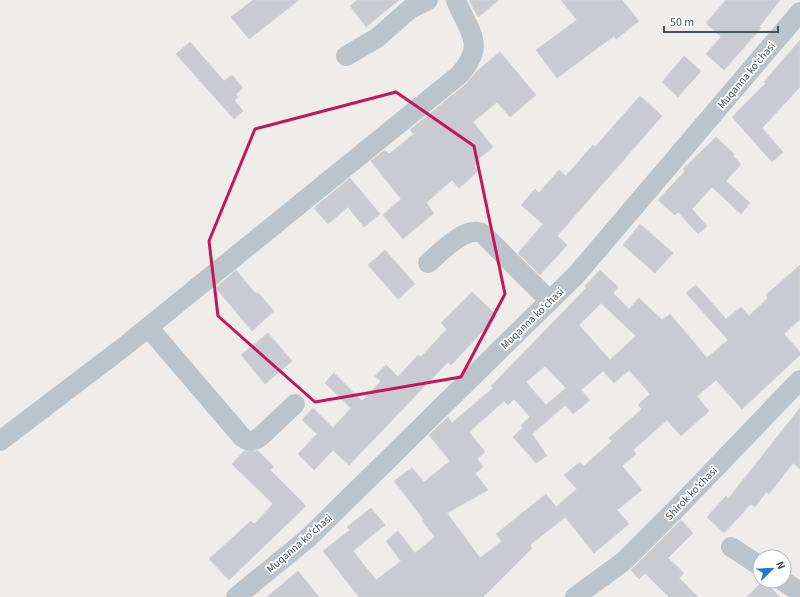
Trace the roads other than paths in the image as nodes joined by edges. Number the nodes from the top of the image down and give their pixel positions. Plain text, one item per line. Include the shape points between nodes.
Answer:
1 (428, 0) edge
2 (456, 0) edge
3 (800, 12) edge
4 (346, 56) dead end
5 (428, 263) dead end
6 (550, 301) junction
7 (148, 327) junction
8 (800, 380) edge
9 (296, 404) dead end
10 (0, 441) edge
11 (731, 547) dead end
12 (752, 561) edge
13 (236, 597) edge
14 (575, 597) edge

1 - 4 street via 410,9 377,38
2 - 7 street via 475,51 470,63 460,75
3 - 6 street, Muqanna koʻchasi via 577,274
5 - 6 street via 462,236 473,230 478,231
6 - 13 street, Muqanna koʻchasi via 307,539
7 - 9 street via 248,441 260,438
7 - 10 street
8 - 14 street, Shirok koʻchasi via 624,561
11 - 12 street

